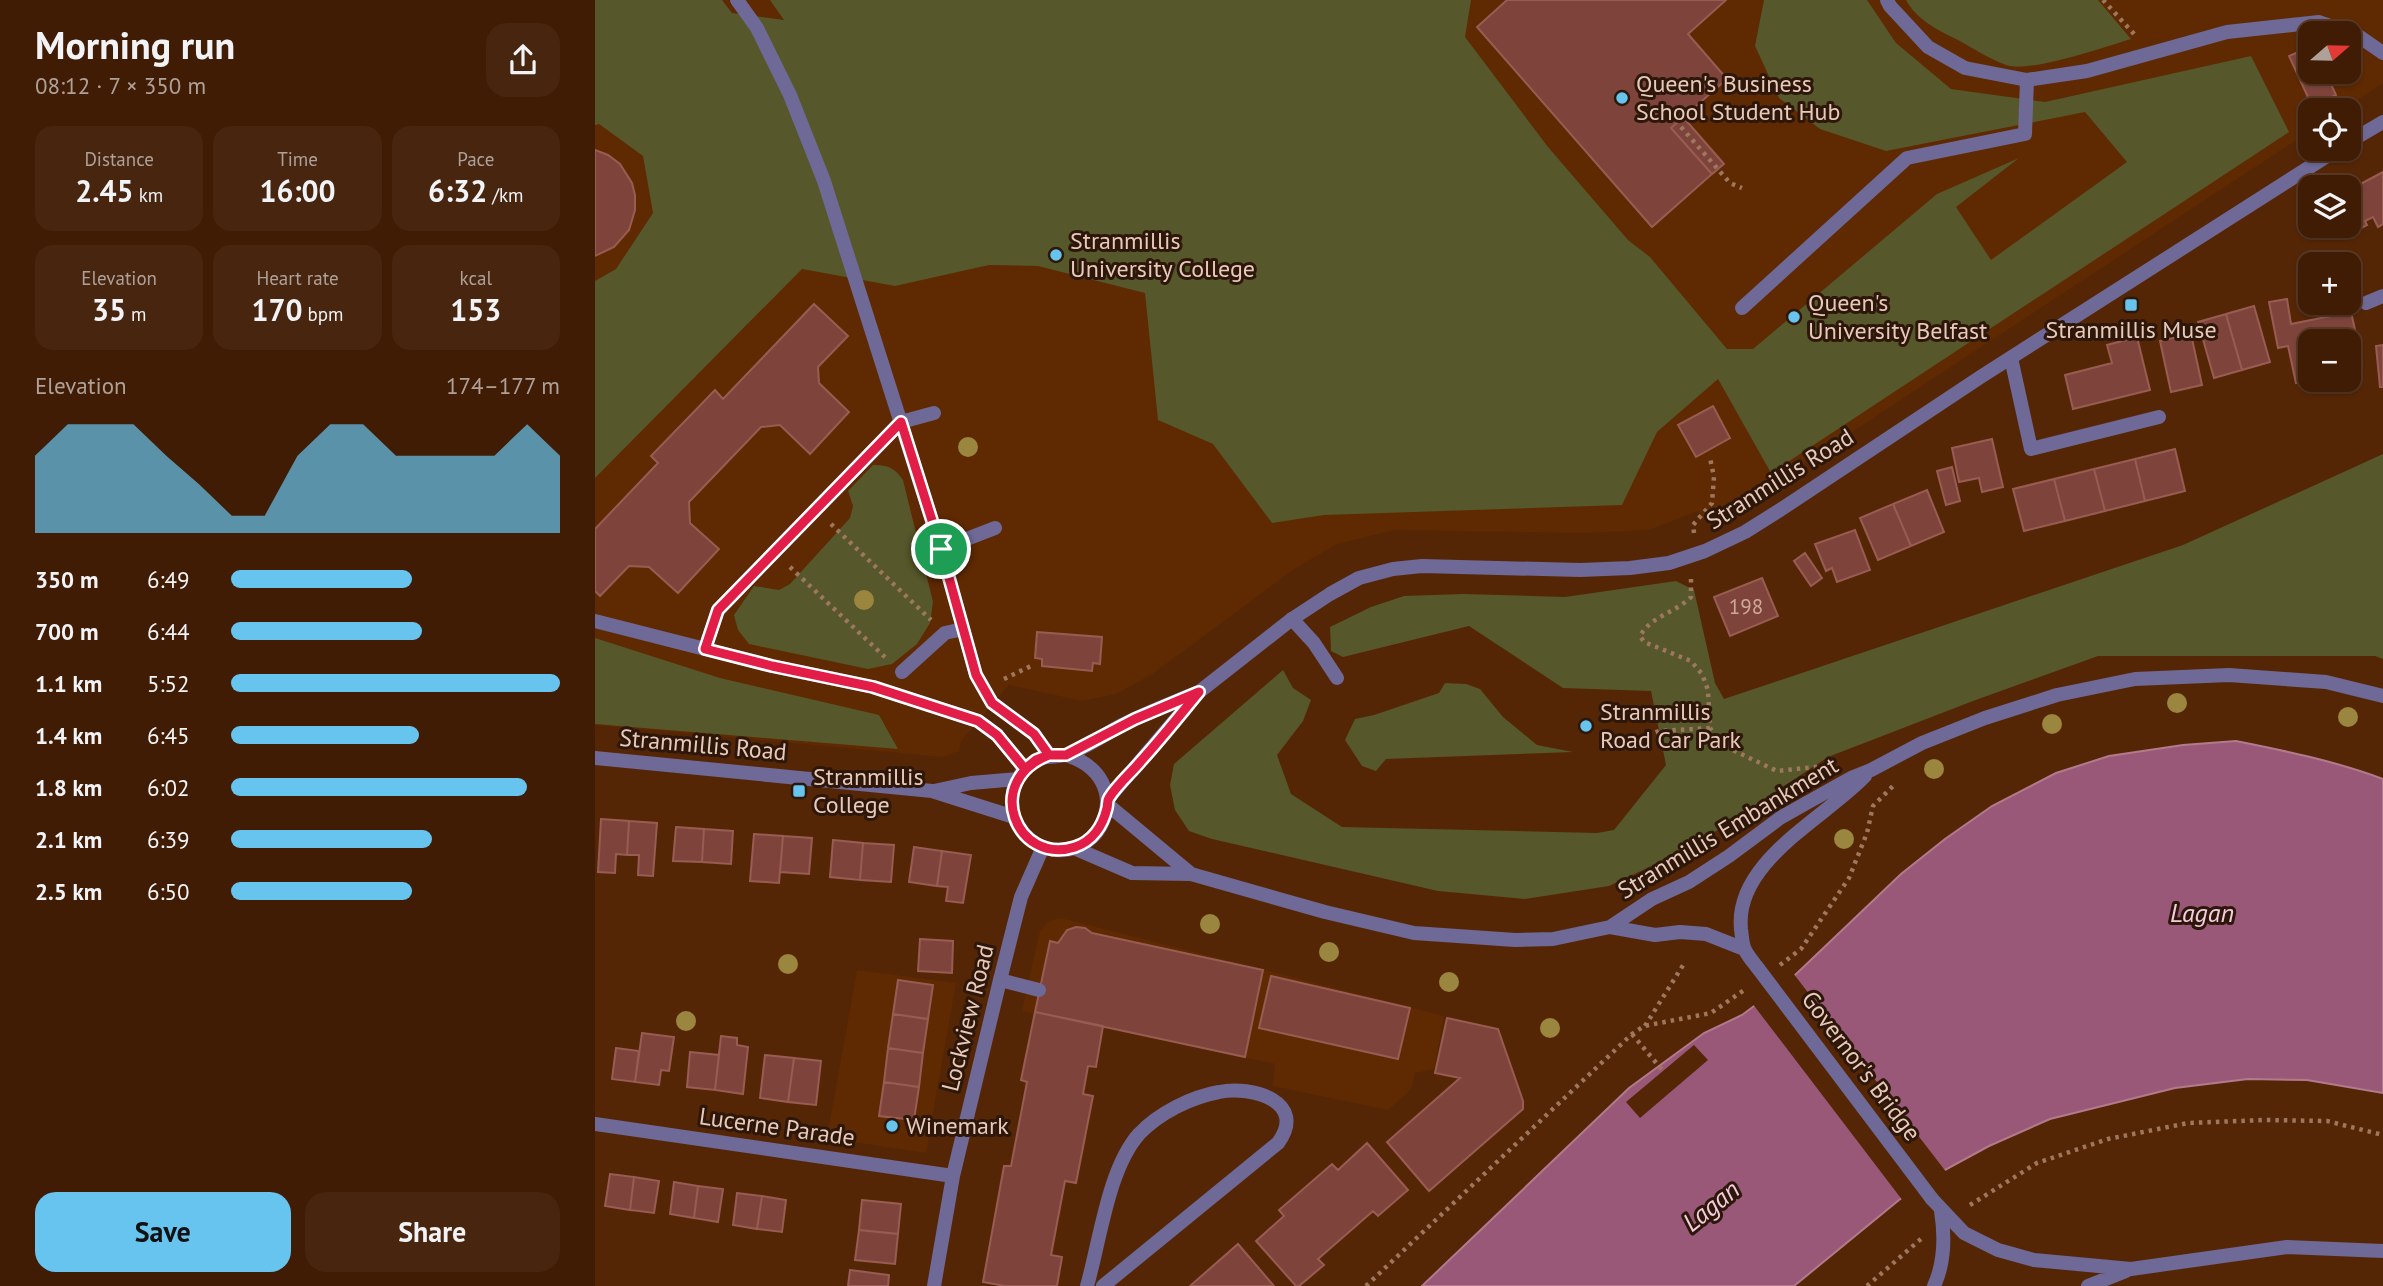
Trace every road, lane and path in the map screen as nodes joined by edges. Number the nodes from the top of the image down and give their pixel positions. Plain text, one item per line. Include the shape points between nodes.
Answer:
1 (737, 0) edge
2 (1887, 0) edge
3 (2103, 0) edge
4 (2383, 53) edge
5 (2151, 54) junction
6 (2028, 80) junction
7 (2383, 122) edge
8 (1681, 127) dead end
9 (2361, 135) edge
10 (2319, 161) edge
11 (1742, 188) dead end
12 (2383, 296) edge
13 (2366, 303) dead end
14 (1742, 308) dead end
15 (2011, 358) junction
16 (934, 413) dead end
17 (2159, 417) dead end
18 (901, 422) junction
19 (1710, 458) dead end
20 (818, 507) junction
21 (995, 528) dead end
22 (941, 549) junction
23 (771, 556) junction
24 (1691, 556) junction
25 (1292, 619) junction
26 (595, 621) edge
27 (963, 629) junction
28 (945, 633) junction
29 (705, 649) junction
30 (1033, 665) dead end
31 (902, 671) joint
32 (1337, 678) dead end
33 (985, 691) junction
34 (1199, 692) junction
35 (2383, 696) edge
36 (1710, 729) junction
37 (1640, 739) dead end
38 (1049, 755) junction
39 (1066, 755) junction
40 (595, 758) edge
41 (1828, 766) dead end
42 (1871, 770) junction
43 (1022, 774) junction
44 (1905, 778) dead end
45 (932, 791) junction
46 (1108, 802) junction
47 (1014, 817) junction
48 (1043, 847) junction
49 (1074, 848) junction
50 (1191, 874) junction
51 (1610, 927) junction
52 (1744, 949) junction
53 (1685, 962) dead end
54 (1779, 965) dead end
55 (1757, 974) junction
56 (1000, 980) junction
57 (1039, 990) dead end
58 (1644, 1026) junction
59 (1632, 1034) junction
60 (1663, 1071) dead end
61 (595, 1124) edge
62 (2383, 1135) edge
63 (953, 1176) junction
64 (1970, 1205) dead end
65 (1941, 1211) junction
66 (1923, 1237) dead end
67 (2383, 1251) edge
68 (2131, 1269) junction
69 (934, 1286) edge
70 (1087, 1286) edge
71 (1103, 1286) edge
72 (1366, 1286) edge
73 (1867, 1286) edge
74 (1934, 1286) edge
75 (2088, 1286) edge

1 - 18 street via 757,28 790,95 824,181
2 - 6 street via 1928,47 1965,68
3 - 5 path
4 - 5 street via 2357,35 2319,22 2227,32
5 - 6 street
6 - 14 street via 2025,134 1907,158
7 - 9 street
8 - 11 path via 1730,183
10 - 15 street, Stranmillis Road
12 - 13 street
15 - 17 street via 2031,449
15 - 24 street, Stranmillis Road via 1745,533
16 - 18 street
18 - 20 street
18 - 22 street
19 - 24 path via 1712,503 1693,525
20 - 23 street
20 - 28 path
21 - 22 street
22 - 27 street
23 - 29 street via 718,610
23 - 31 path via 783,561
24 - 25 street, Stranmillis Road via 1630,568 1393,569 1360,578
24 - 36 path via 1691,597 1653,620 1640,636 1656,649 1691,661 1702,674
25 - 32 street
25 - 34 street, Stranmillis Road
26 - 29 street
27 - 28 street
27 - 33 street
28 - 31 street
29 - 43 street via 873,687 978,721 997,735
30 - 33 path
33 - 38 street via 992,703 1034,734
34 - 39 street, Stranmillis Road
34 - 46 street, Stranmillis Road
35 - 42 street, Stranmillis Embankment via 2326,682 2243,676 2135,679 2057,695 1985,719 1922,743
36 - 37 path via 1659,731
36 - 41 path via 1721,744 1777,771
38 - 39 street
38 - 43 street
39 - 46 street via 1094,769
40 - 45 street, Stranmillis Road
42 - 51 street, Stranmillis Embankment via 1780,818 1689,882 1652,899
42 - 52 street, Stranmillis Embankment via 1773,855 1751,882 1740,916
43 - 45 street, Stranmillis Road
43 - 47 street via 1013,790
44 - 54 path via 1873,806 1849,878 1801,950
45 - 47 street, Stranmillis Road
46 - 49 street via 1095,834
46 - 50 street, Stranmillis Embankment
47 - 48 street via 1020,830
48 - 49 street
48 - 56 street, Lockview Road via 1021,897
49 - 50 street, Stranmillis Embankment via 1132,873
50 - 51 street, Stranmillis Embankment via 1428,935 1553,939
51 - 52 street, Stranmillis Embankment via 1655,935 1706,934
52 - 55 street, Governor's Bridge
53 - 58 path
55 - 58 path via 1711,1013
55 - 65 street, Governor's Bridge, bridge
56 - 57 street
56 - 63 street, Lockview Road
58 - 59 path
59 - 60 path
59 - 72 path
61 - 63 street, Lucerne Parade
62 - 64 path via 2327,1121 2188,1123 2108,1139 2038,1163
63 - 69 street, Lockview Road
65 - 68 street, Governor's Bridge via 1964,1233 1998,1250 2034,1260
65 - 74 street via 1943,1256
66 - 73 path
67 - 68 street via 2287,1247
68 - 75 street
70 - 71 street via 1118,1166 1139,1134 1189,1101 1220,1091 1267,1095 1282,1106 1288,1122 1278,1143

